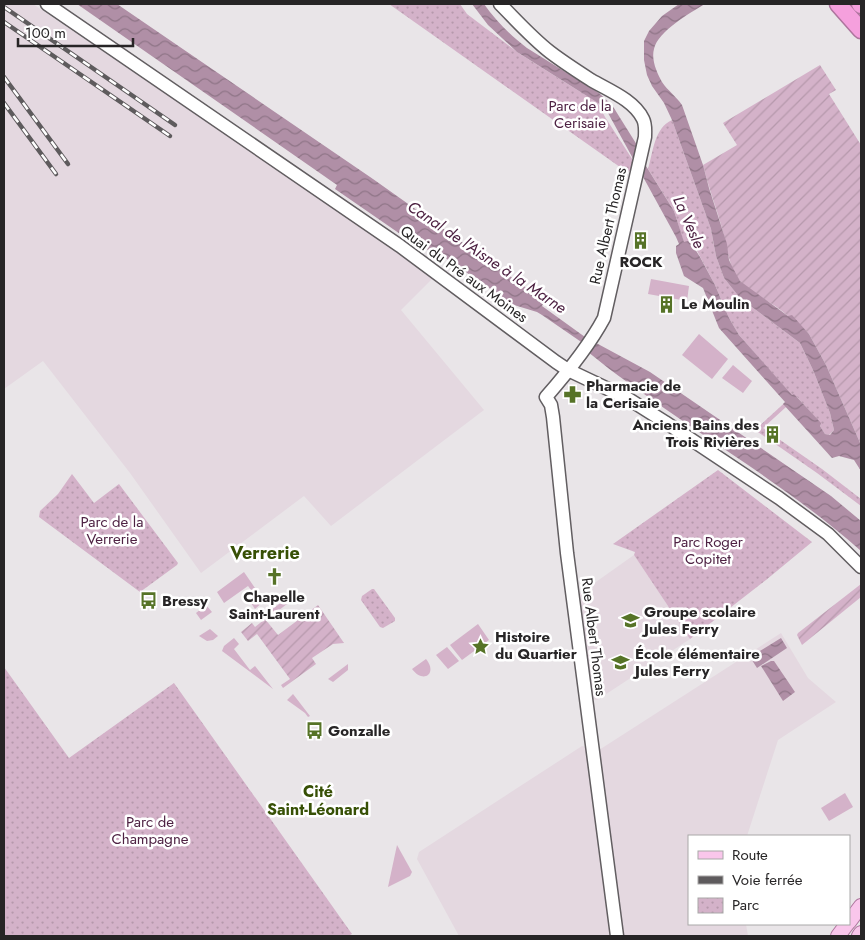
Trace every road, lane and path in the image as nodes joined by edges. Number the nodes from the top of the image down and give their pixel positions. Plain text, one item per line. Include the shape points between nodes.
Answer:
1 (47, 4) edge
2 (500, 4) edge
3 (838, 4) edge
4 (861, 30) edge
5 (568, 370) junction
6 (861, 567) edge
7 (861, 906) edge
8 (850, 920) edge
9 (846, 925) edge
10 (861, 933) edge
11 (617, 936) edge
12 (838, 936) edge
13 (859, 936) edge

1 - 5 street, Quai du Pré aux Moines via 400,246
2 - 5 street, Rue Albert Thomas via 549,51 589,79 621,96 642,117 645,126 604,318
3 - 4 highway
5 - 6 street, Quai du Pré aux Moines via 627,398 779,498 828,534
5 - 11 street, Rue Albert Thomas via 546,397 553,417 567,553
7 - 8 main road
9 - 12 main road
10 - 13 main road

